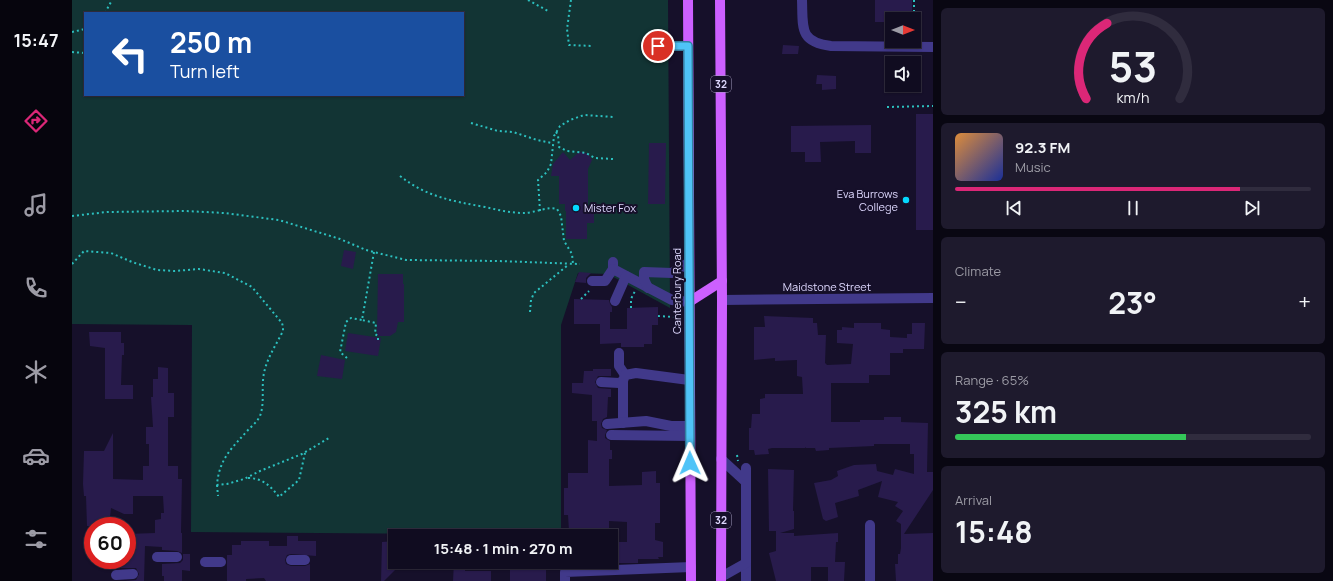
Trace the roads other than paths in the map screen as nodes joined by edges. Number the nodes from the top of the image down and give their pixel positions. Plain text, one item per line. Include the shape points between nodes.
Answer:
1 (688, 0) edge
2 (720, 0) edge
3 (802, 0) edge
4 (648, 46) dead end
5 (688, 46) junction
6 (933, 47) edge
7 (688, 263) junction
8 (626, 276) junction
9 (592, 281) dead end
10 (722, 281) junction
11 (644, 285) junction
12 (933, 298) edge
13 (722, 300) junction
14 (615, 301) dead end
15 (689, 302) junction
16 (619, 352) dead end
17 (624, 378) junction
18 (689, 380) junction
19 (601, 382) dead end
20 (623, 423) junction
21 (607, 424) dead end
22 (690, 431) junction
23 (611, 435) dead end
24 (721, 459) junction
25 (746, 468) dead end
26 (746, 482) junction
27 (870, 525) dead end
28 (157, 557) dead end
29 (177, 557) dead end
30 (291, 560) dead end
31 (305, 560) dead end
32 (205, 562) dead end
33 (221, 562) dead end
34 (746, 563) junction
35 (691, 567) junction
36 (133, 574) dead end
37 (116, 575) dead end
38 (721, 579) edge
39 (565, 581) edge
40 (691, 581) edge
41 (746, 581) edge
42 (870, 581) edge

1 - 5 main road, Canterbury Road
2 - 10 main road, 32
3 - 6 street via 804,32 817,44
4 - 5 street
5 - 7 main road, Canterbury Road
7 - 11 street via 672,273 644,272
7 - 15 main road, Canterbury Road
8 - 9 street via 613,265 605,281
8 - 11 street
8 - 14 street via 616,290
10 - 13 main road, 32
10 - 15 main road
11 - 15 street via 672,300
12 - 13 street, Maidstone Street
13 - 24 main road, 32
15 - 18 main road, Canterbury Road
16 - 17 street via 619,366
17 - 18 street via 636,373
17 - 19 street via 619,383
17 - 20 street
18 - 22 main road, Canterbury Road
20 - 21 street
20 - 22 street via 646,421
22 - 23 street
22 - 35 main road, Canterbury Road
24 - 26 street
24 - 38 main road, 32
25 - 26 street
26 - 34 street
27 - 42 street
28 - 29 street
30 - 31 street
32 - 33 street
34 - 38 street
34 - 41 street
35 - 39 street via 565,572
35 - 40 main road, Canterbury Road
36 - 37 street

